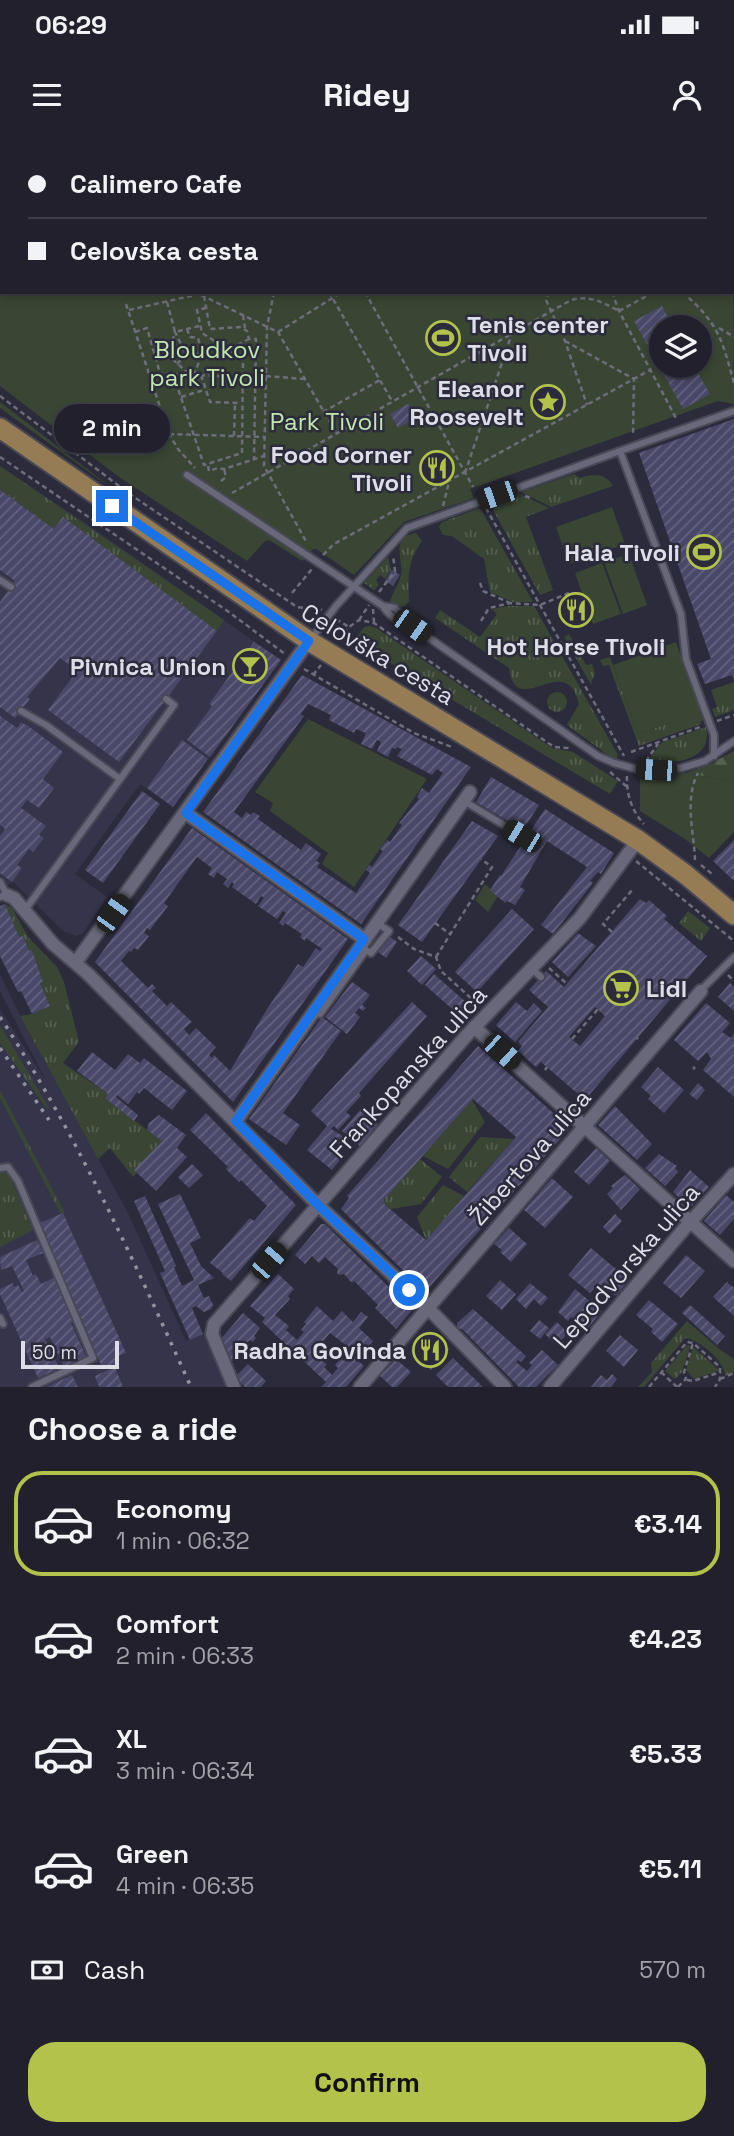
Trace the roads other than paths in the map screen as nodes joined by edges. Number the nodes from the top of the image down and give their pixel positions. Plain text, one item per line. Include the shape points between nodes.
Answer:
1 (734, 411) edge
2 (0, 428) edge
3 (620, 451) junction
4 (187, 475) dead end
5 (0, 580) edge
6 (11, 587) dead end
7 (352, 587) junction
8 (309, 641) junction
9 (166, 699) dead end
10 (21, 711) dead end
11 (734, 741) edge
12 (714, 756) junction
13 (120, 779) junction
14 (467, 796) joint
15 (186, 813) junction
16 (522, 836) dead end
17 (634, 849) junction
18 (0, 882) edge
19 (4, 896) edge
20 (24, 911) junction
21 (734, 915) edge
22 (363, 945) junction
23 (734, 957) edge
24 (76, 962) junction
25 (701, 991) joint
26 (320, 1014) dead end
27 (474, 1027) junction
28 (236, 1121) junction
29 (585, 1126) junction
30 (0, 1168) edge
31 (734, 1174) edge
32 (318, 1205) junction
33 (692, 1221) junction
34 (734, 1261) edge
35 (427, 1307) junction
36 (41, 1385) edge
37 (32, 1387) edge
38 (234, 1387) edge
39 (360, 1387) edge
40 (505, 1387) edge
41 (550, 1387) edge

1 - 3 lane
2 - 8 main road, Celovška cesta
3 - 7 lane via 407,528
3 - 12 lane via 681,614 686,659 714,735
4 - 7 lane via 319,560
5 - 6 lane
7 - 8 lane
7 - 12 lane via 598,756 656,770 681,768
8 - 15 street
8 - 17 main road, Celovška cesta
9 - 13 lane via 174,705
10 - 13 lane
11 - 12 lane
13 - 20 lane
14 - 16 lane
14 - 22 street
15 - 22 street
15 - 24 street
17 - 21 main road, Celovška cesta via 685,874
17 - 27 street, Frankopanska ulica via 536,973
18 - 19 lane
19 - 20 street via 14,898
20 - 24 street
22 - 26 lane
22 - 28 street
23 - 25 lane, Žibertova ulica
24 - 28 street
25 - 29 street, Žibertova ulica
27 - 29 street
27 - 32 street, Frankopanska ulica
28 - 32 street
29 - 33 street
29 - 35 street, Žibertova ulica
30 - 36 lane via 8,1167 19,1181 93,1358
31 - 33 street, Lepodvorska ulica
32 - 35 street
32 - 38 street, Frankopanska ulica via 214,1324 212,1334
33 - 34 street
33 - 41 street, Lepodvorska ulica
35 - 39 street, Žibertova ulica
35 - 40 street
36 - 37 lane

